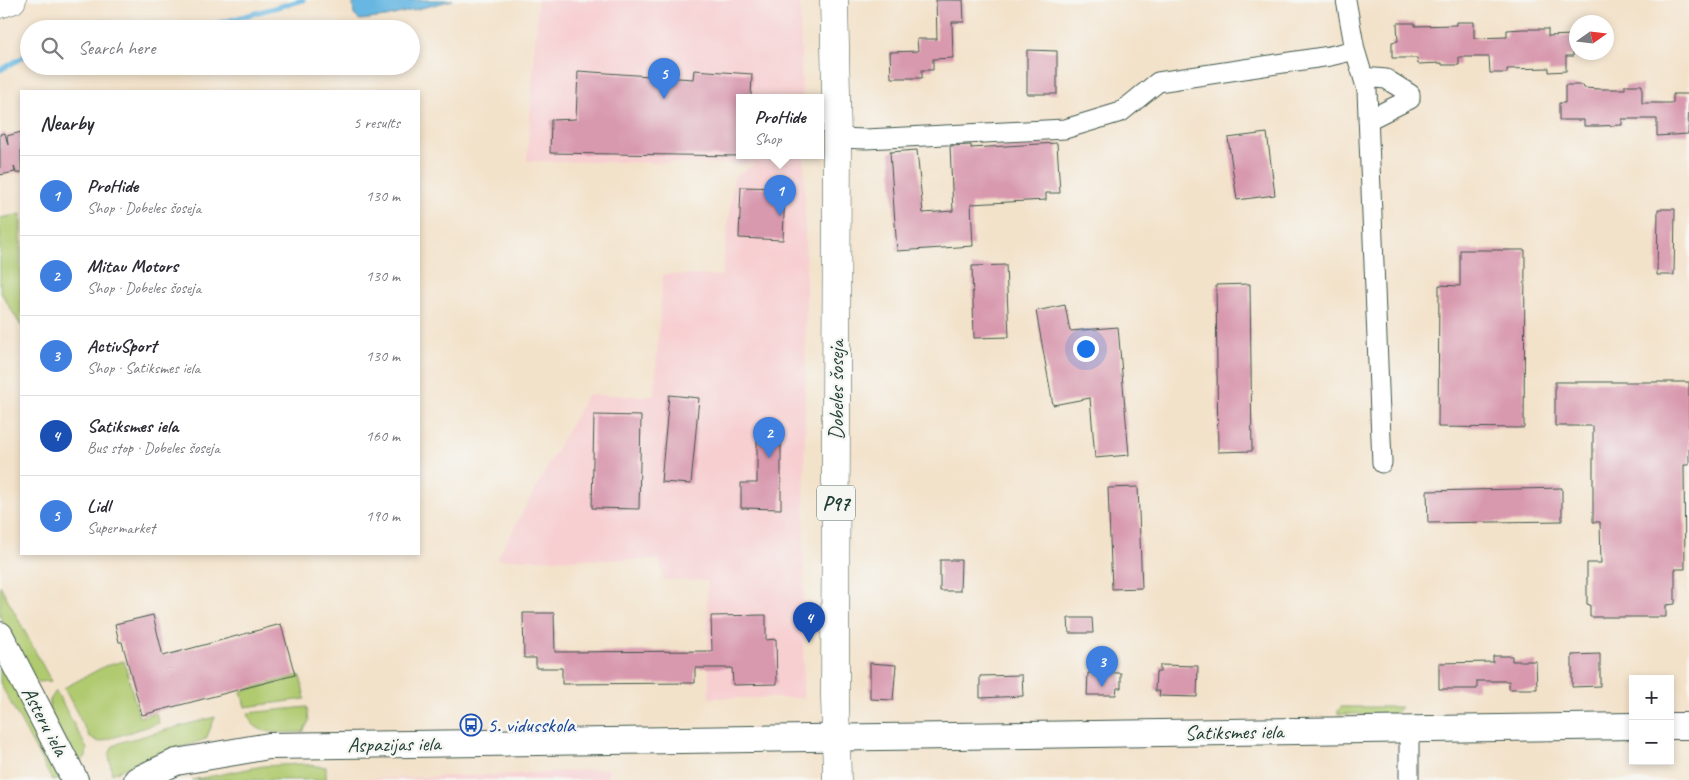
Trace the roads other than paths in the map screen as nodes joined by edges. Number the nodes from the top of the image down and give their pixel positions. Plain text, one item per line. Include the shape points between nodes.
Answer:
1 (12, 0) edge
2 (834, 0) edge
3 (1346, 0) edge
4 (0, 4) edge
5 (1355, 50) junction
6 (1363, 78) junction
7 (1368, 120) junction
8 (837, 138) junction
9 (1382, 463) dead end
10 (0, 635) edge
11 (1629, 726) edge
12 (1674, 726) edge
13 (1689, 726) edge
14 (1408, 729) junction
15 (836, 737) junction
16 (76, 780) edge
17 (137, 780) edge
18 (837, 780) edge
19 (1409, 780) edge

1 - 4 main road
2 - 8 main road, Dobeles šoseja / P97
3 - 5 street
5 - 6 street
5 - 8 street via 1158,82 1121,112 1065,130
6 - 7 street via 1367,90
6 - 7 street via 1386,79 1410,94 1410,98
7 - 9 street
8 - 15 main road, Dobeles šoseja / P97
10 - 16 street, Asteru iela
11 - 14 street, Satiksmes iela
12 - 13 street
14 - 15 street, Satiksmes iela
14 - 19 street
15 - 17 street, Aspazijas iela via 269,746 176,762
15 - 18 main road, Dobeles šoseja / P97

